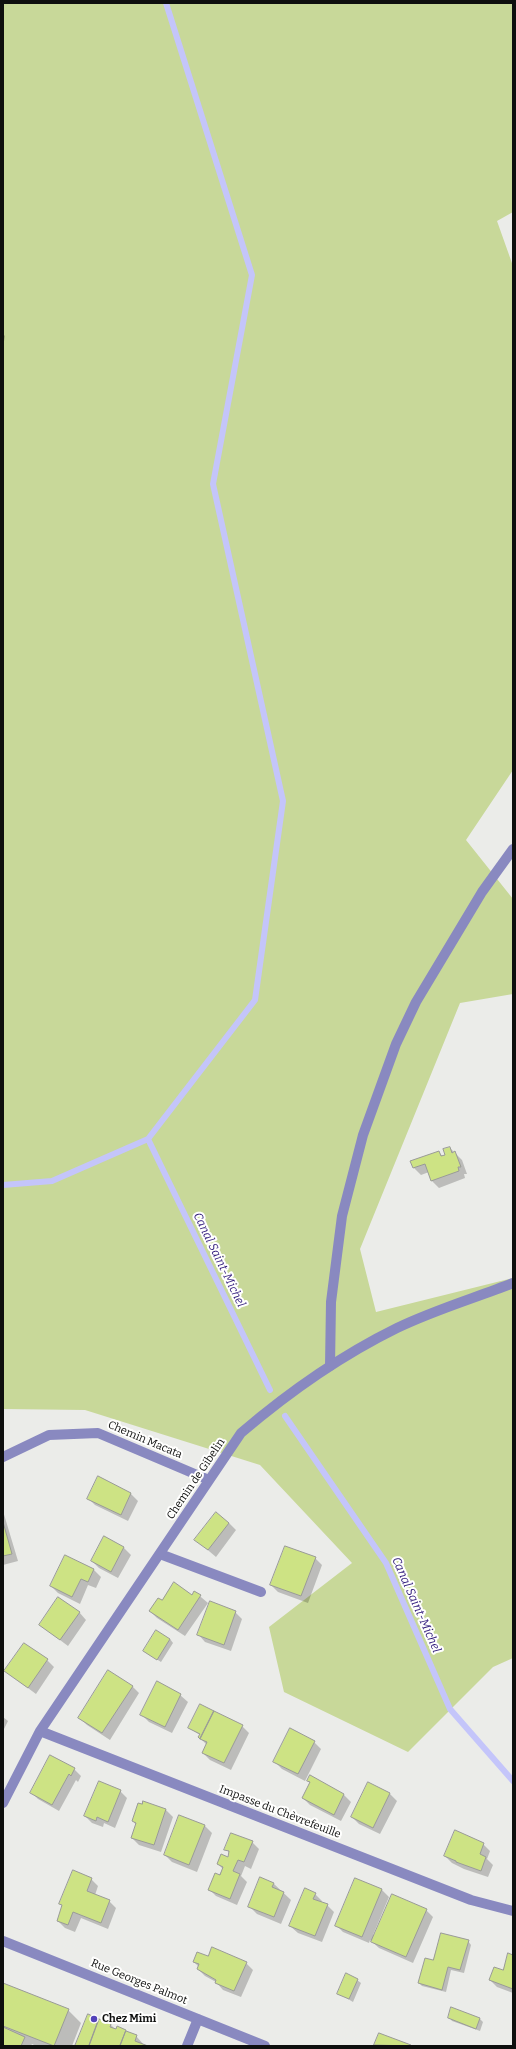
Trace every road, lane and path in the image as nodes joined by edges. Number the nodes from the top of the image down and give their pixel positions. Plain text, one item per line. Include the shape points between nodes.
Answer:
1 (513, 849) edge
2 (513, 1283) edge
3 (330, 1366) junction
4 (3, 1457) edge
5 (209, 1480) junction
6 (160, 1554) junction
7 (261, 1592) dead end
8 (40, 1731) junction
9 (3, 1803) edge
10 (513, 1911) edge
11 (3, 1941) edge
12 (198, 2019) junction
13 (187, 2046) edge
14 (265, 2046) edge

1 - 3 street via 482,892 416,1002 396,1044 362,1135 342,1216 332,1294
2 - 3 street, Chemin de Gibelin via 397,1328
3 - 5 street, Chemin de Gibelin via 280,1400 241,1433
4 - 5 street, Chemin Macata via 49,1435 98,1433
5 - 6 street, Chemin de Gibelin
6 - 7 street
6 - 8 street, Chemin de Gibelin
8 - 9 street, Chemin de Gibelin
8 - 10 street, Impasse du Chèvrefeuille via 471,1900
11 - 12 street, Rue Georges Palmot
12 - 13 street
12 - 14 street, Rue Georges Palmot

